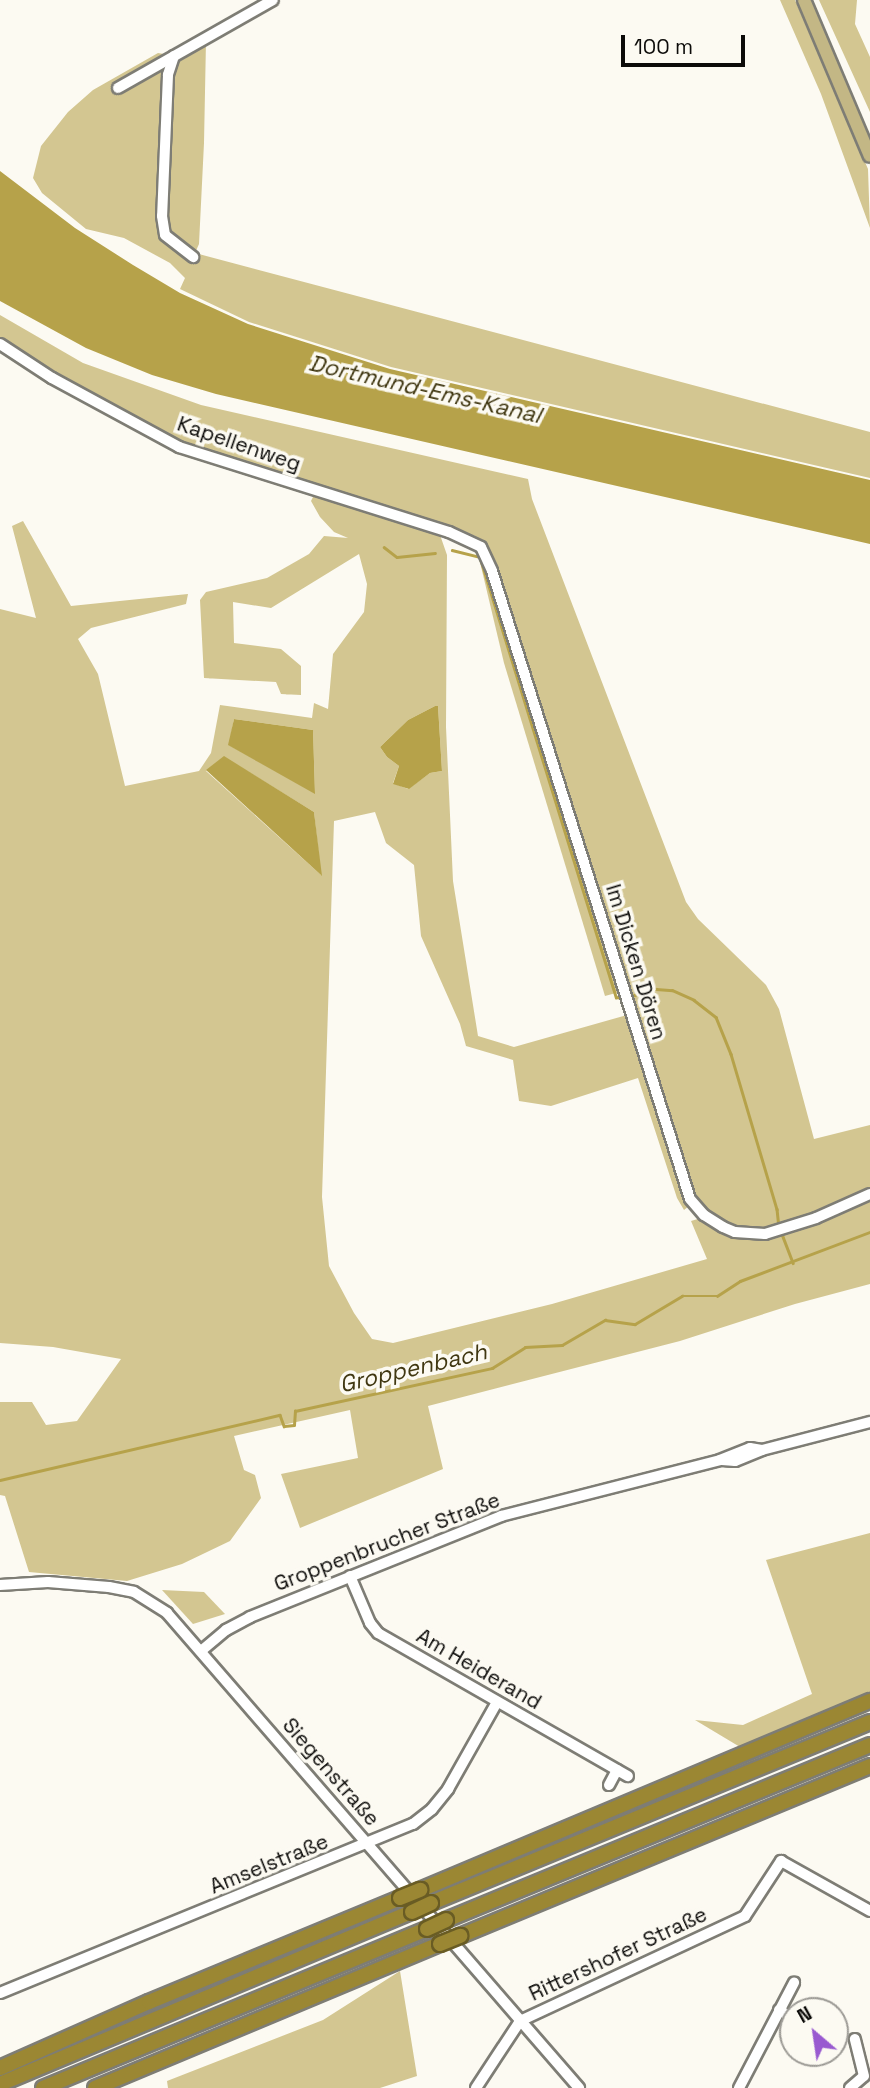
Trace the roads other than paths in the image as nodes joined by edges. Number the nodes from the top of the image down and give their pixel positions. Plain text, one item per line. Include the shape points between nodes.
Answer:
1 (273, 0) edge
2 (804, 0) edge
3 (174, 55) junction
4 (118, 88) dead end
5 (870, 156) edge
6 (192, 257) dead end
7 (0, 344) edge
8 (481, 547) joint
9 (870, 1194) edge
10 (870, 1422) edge
11 (350, 1576) junction
12 (0, 1585) edge
13 (201, 1651) junction
14 (870, 1700) edge
15 (497, 1702) junction
16 (870, 1722) edge
17 (870, 1745) edge
18 (870, 1766) edge
19 (617, 1770) junction
20 (628, 1776) dead end
21 (609, 1785) dead end
22 (368, 1844) junction
23 (870, 1911) edge
24 (794, 1983) dead end
25 (0, 1993) edge
26 (786, 1997) edge
27 (779, 2010) edge
28 (520, 2021) junction
29 (855, 2039) dead end
30 (0, 2068) edge
31 (0, 2084) edge
32 (43, 2088) edge
33 (95, 2088) edge
34 (476, 2088) edge
35 (579, 2088) edge
36 (739, 2088) edge
37 (850, 2088) edge

1 - 3 street
2 - 5 main road
3 - 4 street
3 - 6 street via 168,75 162,216 165,235
7 - 8 street, Kapellenweg via 52,378 179,447 449,532
8 - 9 street, Im Dicken Dören via 690,1199 723,1227 765,1234
10 - 11 street, Groppenbrucher Straße via 735,1461 720,1460 501,1516
11 - 13 street, Groppenbrucher Straße via 242,1620
11 - 15 street, Am Heiderand via 378,1633
12 - 13 street, Siegenstraße via 48,1582 134,1592 167,1613
13 - 22 street, Siegenstraße
14 - 30 highway, bridge
15 - 19 street, Am Heiderand
15 - 22 street, Amselstraße via 432,1810
16 - 31 highway, bridge
17 - 32 highway, bridge
18 - 33 highway, bridge
19 - 20 street, Am Heiderand
19 - 21 street
22 - 25 street, Amselstraße
22 - 28 street, Siegenstraße
23 - 28 street, Rittershofer Straße via 781,1861 745,1916
24 - 26 street
27 - 36 street
28 - 34 street, Rittershofer Straße
28 - 35 street, Siegenstraße
29 - 37 street via 864,2076

